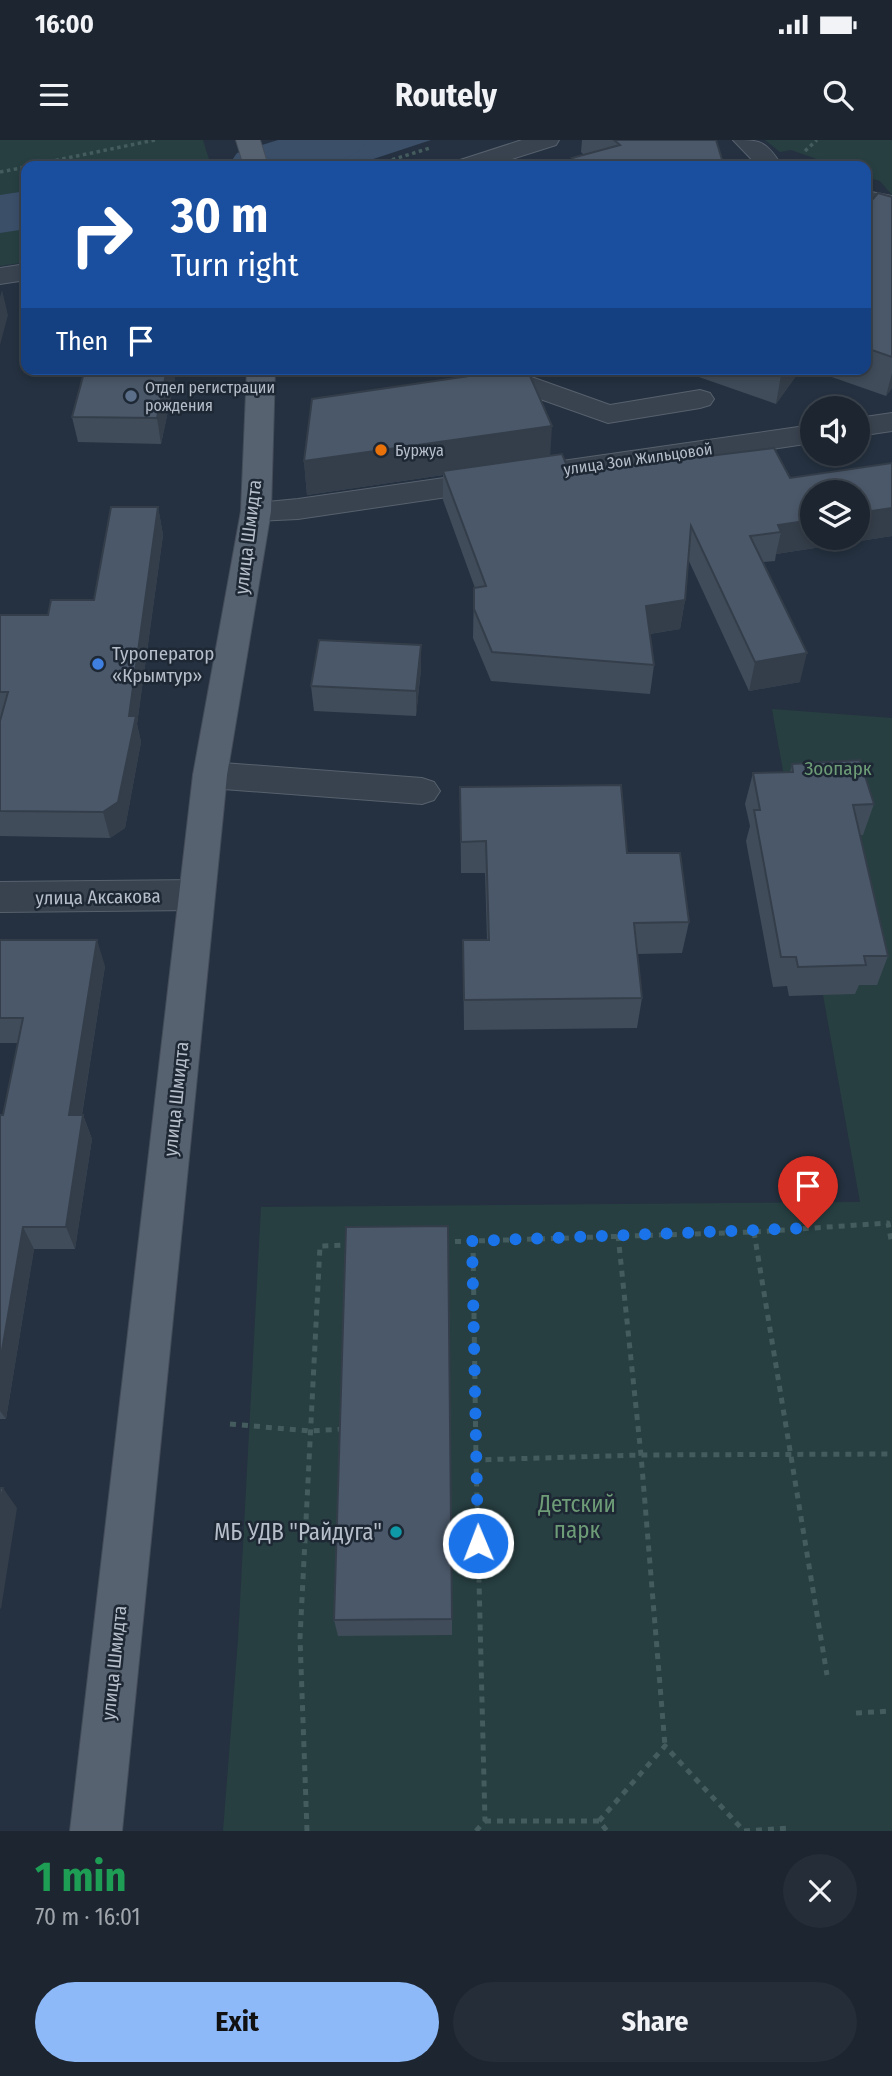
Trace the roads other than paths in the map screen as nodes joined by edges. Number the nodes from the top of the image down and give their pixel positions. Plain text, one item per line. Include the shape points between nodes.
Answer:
1 (248, 140) edge
2 (547, 140) edge
3 (745, 140) edge
4 (254, 161) edge
5 (482, 161) edge
6 (767, 161) edge
7 (871, 199) edge
8 (892, 204) edge
9 (21, 273) edge
10 (0, 276) edge
11 (261, 375) edge
12 (499, 375) edge
13 (700, 399) dead end
14 (892, 422) edge
15 (870, 425) edge
16 (800, 436) edge
17 (256, 511) junction
18 (210, 775) junction
19 (422, 791) dead end
20 (196, 895) junction
21 (0, 898) edge
22 (96, 1831) edge

1 - 4 main road
2 - 5 street
3 - 6 street
7 - 8 street
9 - 10 street
11 - 17 main road, улица Шмидта
12 - 13 street via 608,414
14 - 15 street
16 - 17 street, улица Зои Жильцовой via 298,509
17 - 18 main road, улица Шмидта
18 - 19 street
18 - 20 main road, улица Шмидта
20 - 21 street, улица Аксакова
20 - 22 main road, улица Шмидта

